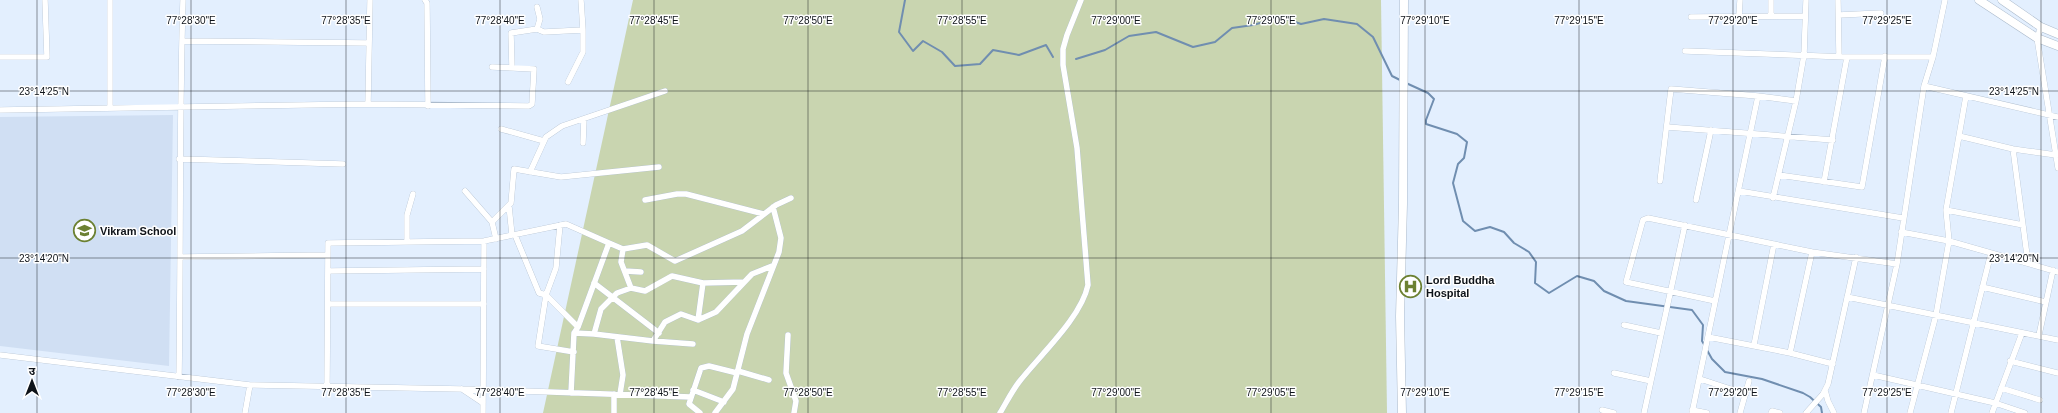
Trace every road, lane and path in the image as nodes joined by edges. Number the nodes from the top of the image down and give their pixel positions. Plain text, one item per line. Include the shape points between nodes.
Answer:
1 (45, 0) edge
2 (110, 0) edge
3 (183, 0) edge
4 (370, 0) edge
5 (425, 0) edge
6 (581, 0) edge
7 (1081, 0) edge
8 (1404, 0) edge
9 (1740, 0) edge
10 (1771, 0) edge
11 (1806, 0) edge
12 (1838, 0) edge
13 (1945, 0) edge
14 (1979, 0) edge
15 (2002, 0) edge
16 (537, 7) dead end
17 (1881, 13) dead end
18 (1770, 15) junction
19 (1839, 15) junction
20 (1739, 16) junction
21 (1805, 16) junction
22 (1691, 17) dead end
23 (2041, 27) junction
24 (537, 29) junction
25 (583, 30) junction
26 (2058, 34) edge
27 (2037, 38) junction
28 (182, 41) junction
29 (369, 43) junction
30 (2058, 46) edge
31 (1685, 51) dead end
32 (1804, 55) junction
33 (1839, 56) junction
34 (1885, 56) junction
35 (0, 57) edge
36 (1847, 57) junction
37 (1933, 57) junction
38 (492, 67) dead end
39 (512, 68) junction
40 (568, 82) dead end
41 (1924, 86) junction
42 (665, 91) dead end
43 (1758, 96) junction
44 (1966, 96) junction
45 (1796, 101) junction
46 (368, 104) junction
47 (428, 106) junction
48 (180, 107) junction
49 (110, 108) junction
50 (0, 110) edge
51 (2050, 115) junction
52 (2058, 117) edge
53 (584, 119) junction
54 (1667, 127) junction
55 (501, 129) dead end
56 (1711, 130) junction
57 (1752, 132) junction
58 (1788, 136) junction
59 (1959, 136) junction
60 (544, 140) junction
61 (1833, 140) junction
62 (583, 143) dead end
63 (2013, 149) junction
64 (2056, 155) junction
65 (179, 159) junction
66 (343, 164) dead end
67 (659, 167) dead end
68 (2058, 168) edge
69 (530, 172) junction
70 (1779, 174) junction
71 (1660, 181) dead end
72 (1824, 182) junction
73 (465, 191) dead end
74 (1738, 191) junction
75 (413, 194) dead end
76 (791, 198) dead end
77 (1773, 198) junction
78 (645, 200) dead end
79 (1696, 200) dead end
80 (509, 206) junction
81 (773, 207) junction
82 (1946, 210) junction
83 (764, 214) junction
84 (1903, 218) junction
85 (492, 222) junction
86 (560, 225) junction
87 (1685, 225) junction
88 (2024, 225) junction
89 (1901, 232) junction
90 (513, 235) junction
91 (1729, 235) junction
92 (496, 239) junction
93 (484, 241) junction
94 (1949, 241) junction
95 (407, 242) junction
96 (609, 243) junction
97 (1774, 244) junction
98 (623, 250) junction
99 (1812, 252) junction
100 (1991, 253) junction
101 (328, 255) junction
102 (180, 257) junction
103 (1856, 257) junction
104 (2028, 263) junction
105 (1897, 264) junction
106 (772, 266) junction
107 (484, 269) junction
108 (328, 271) junction
109 (625, 271) junction
110 (2056, 271) edge
111 (640, 272) dead end
112 (704, 282) junction
113 (744, 282) junction
114 (594, 283) junction
115 (631, 288) junction
116 (1982, 288) junction
117 (1671, 291) junction
118 (546, 295) junction
119 (1847, 297) junction
120 (612, 298) junction
121 (1716, 300) junction
122 (2046, 302) junction
123 (328, 304) junction
124 (484, 304) junction
125 (1888, 305) junction
126 (1936, 315) junction
127 (698, 320) junction
128 (1974, 322) junction
129 (1624, 325) dead end
130 (578, 327) junction
131 (1661, 332) junction
132 (659, 333) junction
133 (2022, 333) junction
134 (574, 334) junction
135 (594, 334) junction
136 (788, 335) dead end
137 (2039, 335) junction
138 (617, 337) junction
139 (1707, 339) junction
140 (2058, 340) edge
141 (653, 341) junction
142 (693, 344) dead end
143 (1754, 345) junction
144 (574, 352) junction
145 (1790, 353) junction
146 (0, 355) edge
147 (2010, 361) junction
148 (1833, 364) junction
149 (737, 372) junction
150 (1614, 373) dead end
151 (2058, 373) edge
152 (1873, 375) junction
153 (179, 377) junction
154 (1700, 379) junction
155 (769, 380) dead end
156 (1749, 380) dead end
157 (1651, 381) junction
158 (250, 385) junction
159 (1918, 385) junction
160 (327, 387) junction
161 (2001, 388) junction
162 (462, 389) junction
163 (483, 390) junction
164 (693, 390) junction
165 (1824, 392) junction
166 (571, 393) junction
167 (614, 394) junction
168 (620, 394) junction
169 (1746, 394) junction
170 (1956, 394) junction
171 (691, 397) junction
172 (2040, 400) dead end
173 (724, 402) junction
174 (483, 403) junction
175 (1995, 403) junction
176 (1602, 410) dead end
177 (1692, 412) edge
178 (245, 413) edge
179 (483, 413) edge
180 (614, 413) edge
181 (700, 413) edge
182 (715, 413) edge
183 (794, 413) edge
184 (1000, 413) edge
185 (1402, 413) edge
186 (1614, 413) edge
187 (1644, 413) edge
188 (1707, 413) edge
189 (1740, 413) edge
190 (1771, 413) edge
191 (1780, 413) edge
192 (1806, 413) edge
193 (1834, 413) edge
194 (1864, 413) edge
195 (1910, 413) edge
196 (1951, 413) edge
197 (1992, 413) edge
198 (2025, 413) edge

1 - 35 street via 47,57
2 - 49 street
3 - 28 street
4 - 29 street
5 - 47 street
6 - 25 street
7 - 184 street via 1063,49 1063,64 1077,148 1088,278 1086,295 1049,348 1019,382
8 - 185 street via 1400,316
9 - 20 street
10 - 18 street
11 - 21 street
12 - 19 street
13 - 37 street
14 - 27 street
15 - 23 street
16 - 24 street via 540,19
17 - 19 street
18 - 20 street
18 - 21 street
19 - 33 street
20 - 22 street
21 - 32 street
23 - 26 street
23 - 27 street
24 - 25 street via 544,32
24 - 39 street via 511,33
25 - 40 street via 583,52
27 - 30 street
27 - 51 street
28 - 29 street
28 - 48 street
29 - 46 street
31 - 32 street
32 - 33 street
32 - 45 street
33 - 36 street
34 - 36 street
34 - 37 street
34 - 72 street via 1862,187
36 - 61 street
37 - 41 street
38 - 39 street
39 - 47 street via 534,69 532,104 529,106
41 - 44 street
41 - 84 street
42 - 53 street
43 - 45 street
43 - 54 street via 1671,89
43 - 57 street
44 - 51 street
44 - 59 street
45 - 58 street
46 - 47 street
46 - 48 street
48 - 49 street
48 - 65 street
49 - 50 street
51 - 52 street
51 - 64 street
53 - 60 street via 562,126
53 - 62 street
54 - 56 street
54 - 71 street
55 - 60 street
56 - 57 street
56 - 79 street
57 - 58 street
57 - 74 street
58 - 61 street
58 - 70 street
59 - 63 street
59 - 82 street
60 - 69 street
61 - 72 street
63 - 64 street
63 - 88 street
64 - 68 street
65 - 66 street
65 - 102 street
67 - 69 street via 561,177
69 - 80 street via 513,170
70 - 72 street
70 - 77 street
73 - 85 street
74 - 77 street
74 - 91 street
75 - 95 street via 406,214
76 - 81 street
77 - 84 street
78 - 83 street via 686,194
80 - 85 street
80 - 90 street
81 - 83 street
81 - 106 street via 781,246
82 - 88 street
82 - 94 street
83 - 98 street via 742,231 675,261 647,245
84 - 89 street
85 - 92 street
86 - 90 street
86 - 96 street via 566,224
86 - 118 street via 556,268
87 - 91 street
87 - 117 street
87 - 117 street via 1648,218 1643,220 1626,282
88 - 104 street
89 - 94 street
89 - 105 street
90 - 92 street
90 - 118 street via 539,293
91 - 97 street
91 - 121 street
92 - 93 street
93 - 95 street
93 - 107 street
94 - 100 street
94 - 126 street
95 - 101 street via 328,243
96 - 98 street
96 - 114 street
97 - 99 street
97 - 143 street
98 - 109 street via 621,262
99 - 103 street
99 - 145 street
100 - 104 street
100 - 116 street
101 - 102 street
101 - 108 street
102 - 153 street
103 - 105 street
103 - 119 street
104 - 110 street
105 - 125 street
106 - 113 street via 753,273
106 - 149 street via 747,334
107 - 108 street
107 - 124 street
108 - 123 street
109 - 111 street
109 - 115 street
110 - 122 street
112 - 113 street
112 - 115 street via 672,276 645,291
112 - 127 street
113 - 127 street via 716,312
114 - 120 street
114 - 130 street
115 - 120 street via 616,293
116 - 122 street
116 - 128 street
117 - 121 street
117 - 131 street
118 - 130 street
118 - 144 street via 538,346
119 - 125 street
119 - 148 street
120 - 132 street
120 - 135 street via 601,309
121 - 139 street
122 - 137 street
123 - 124 street
123 - 160 street
124 - 163 street
125 - 126 street
125 - 152 street
126 - 128 street
126 - 159 street
127 - 132 street via 681,314 665,322
128 - 133 street
128 - 170 street
129 - 131 street
130 - 134 street
131 - 157 street
132 - 141 street
133 - 137 street
133 - 147 street
134 - 135 street
134 - 144 street
135 - 138 street
136 - 183 street via 786,373 796,401
137 - 140 street
138 - 141 street
138 - 168 street via 623,375
139 - 143 street
139 - 154 street
141 - 142 street
143 - 145 street
144 - 166 street
145 - 148 street
146 - 153 street
147 - 151 street
147 - 161 street
148 - 165 street
149 - 155 street
149 - 164 street via 703,366
149 - 173 street via 733,389
150 - 157 street
152 - 159 street
152 - 194 street
153 - 158 street
154 - 169 street
154 - 177 street
156 - 169 street
157 - 187 street
158 - 160 street
158 - 178 street
159 - 170 street
159 - 195 street
160 - 162 street
161 - 172 street
161 - 175 street
162 - 163 street
162 - 174 street
163 - 166 street
163 - 174 street
164 - 171 street
164 - 173 street
165 - 192 street
165 - 193 street
166 - 167 street
167 - 168 street
167 - 180 street
168 - 171 street
169 - 189 street
170 - 175 street
170 - 196 street
171 - 181 street via 690,405
173 - 182 street
174 - 179 street
175 - 197 street
175 - 198 street
176 - 186 street
177 - 188 street
190 - 191 street

